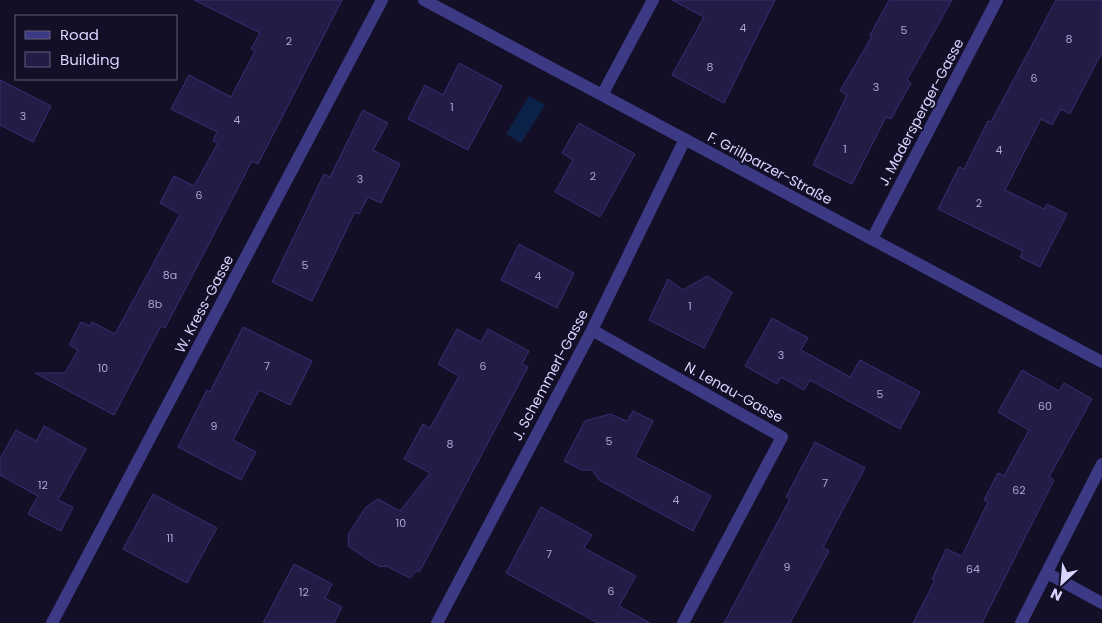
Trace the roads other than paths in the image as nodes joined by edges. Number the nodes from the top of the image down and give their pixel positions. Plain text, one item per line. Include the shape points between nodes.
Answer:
1 (382, 0) edge
2 (424, 0) edge
3 (653, 0) edge
4 (997, 0) edge
5 (602, 95) junction
6 (685, 139) junction
7 (872, 239) junction
8 (592, 330) junction
9 (1102, 362) edge
10 (1102, 464) edge
11 (1047, 573) junction
12 (1102, 603) edge
13 (52, 623) edge
14 (437, 623) edge
15 (683, 623) edge
16 (1021, 623) edge

1 - 13 street, W. Kress-Gasse
2 - 5 street, F. Grillparzer-Straße
3 - 5 street
4 - 7 street, J. Madersperger-Gasse
5 - 6 street, F. Grillparzer-Straße
6 - 7 street, F. Grillparzer-Straße
6 - 8 street, J. Schemmerl-Gasse
7 - 9 street, F. Grillparzer-Straße
8 - 14 street, J. Schemmerl-Gasse
8 - 15 street, N. Lenau-Gasse via 782,437
10 - 11 street
11 - 12 street
11 - 16 street

